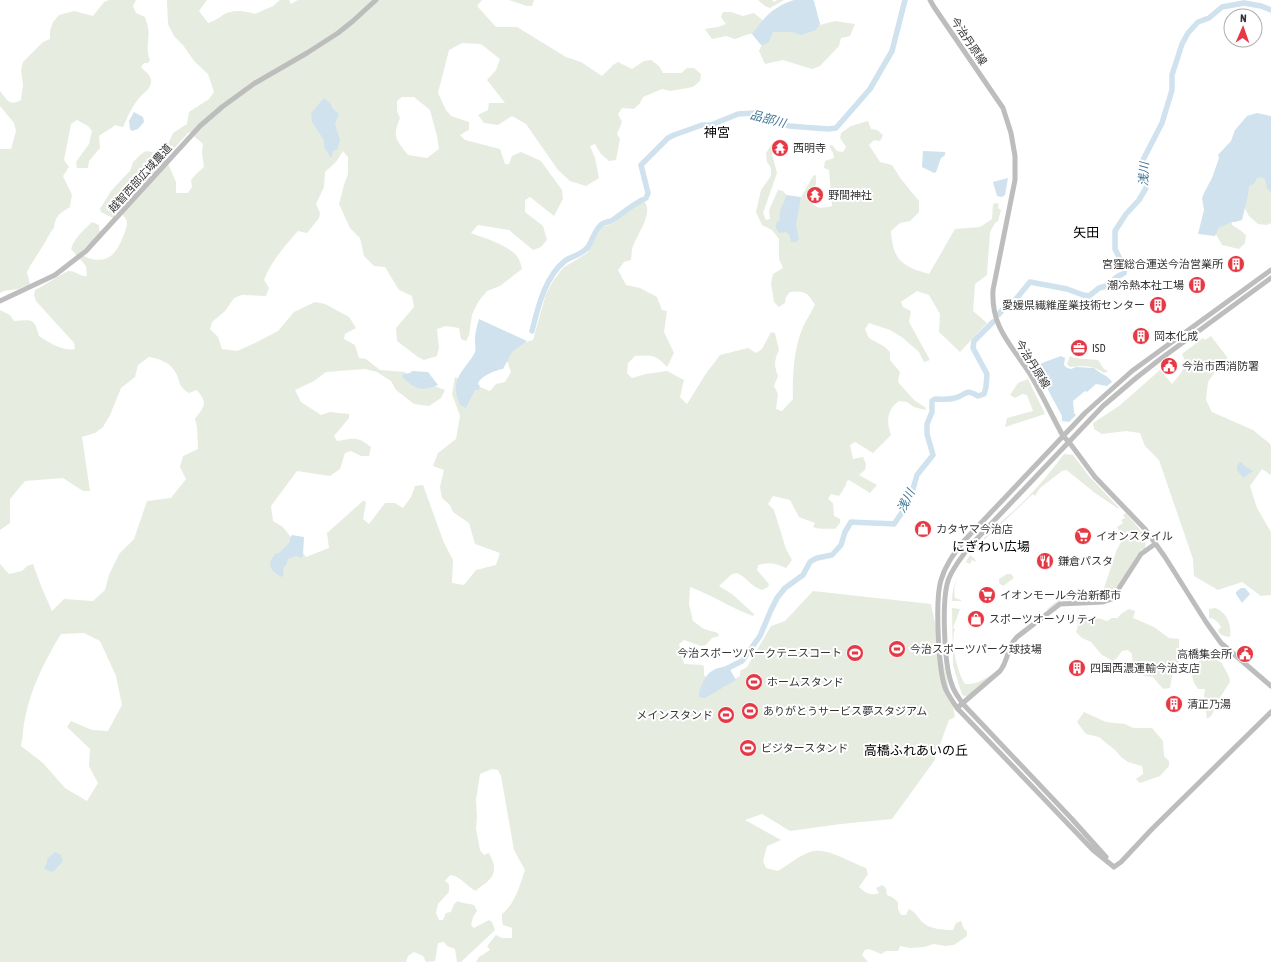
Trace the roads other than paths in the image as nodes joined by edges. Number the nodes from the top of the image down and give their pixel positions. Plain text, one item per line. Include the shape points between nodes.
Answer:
1 (376, 0) edge
2 (930, 0) edge
3 (1271, 270) edge
4 (1271, 278) edge
5 (0, 301) edge
6 (1063, 436) junction
7 (1069, 442) junction
8 (1155, 544) junction
9 (1271, 686) edge
10 (963, 704) junction
11 (957, 708) junction
12 (1271, 712) edge
13 (1114, 867) junction

1 - 5 street, 越智西部広域農道 via 338,33 255,83 200,126 86,251 55,275
2 - 6 street, 今治丹原線 via 1002,108 1012,133 1015,180 994,279 992,303 1003,335 1030,375
3 - 6 street via 1132,371
4 - 7 street via 1136,378
6 - 7 street, 今治丹原線
6 - 11 street via 962,544 953,555 940,581 939,647 942,673 946,690
7 - 8 street, 今治丹原線 via 1095,476 1137,520
7 - 10 street via 969,547 957,562 949,579 945,596 948,673 952,687
8 - 9 street, 今治丹原線 via 1221,643
8 - 10 street via 1141,554 1112,599 1103,602 1060,604 1017,637 1011,643 1004,667
10 - 11 street
10 - 13 street
11 - 13 street via 1093,850
12 - 13 street

